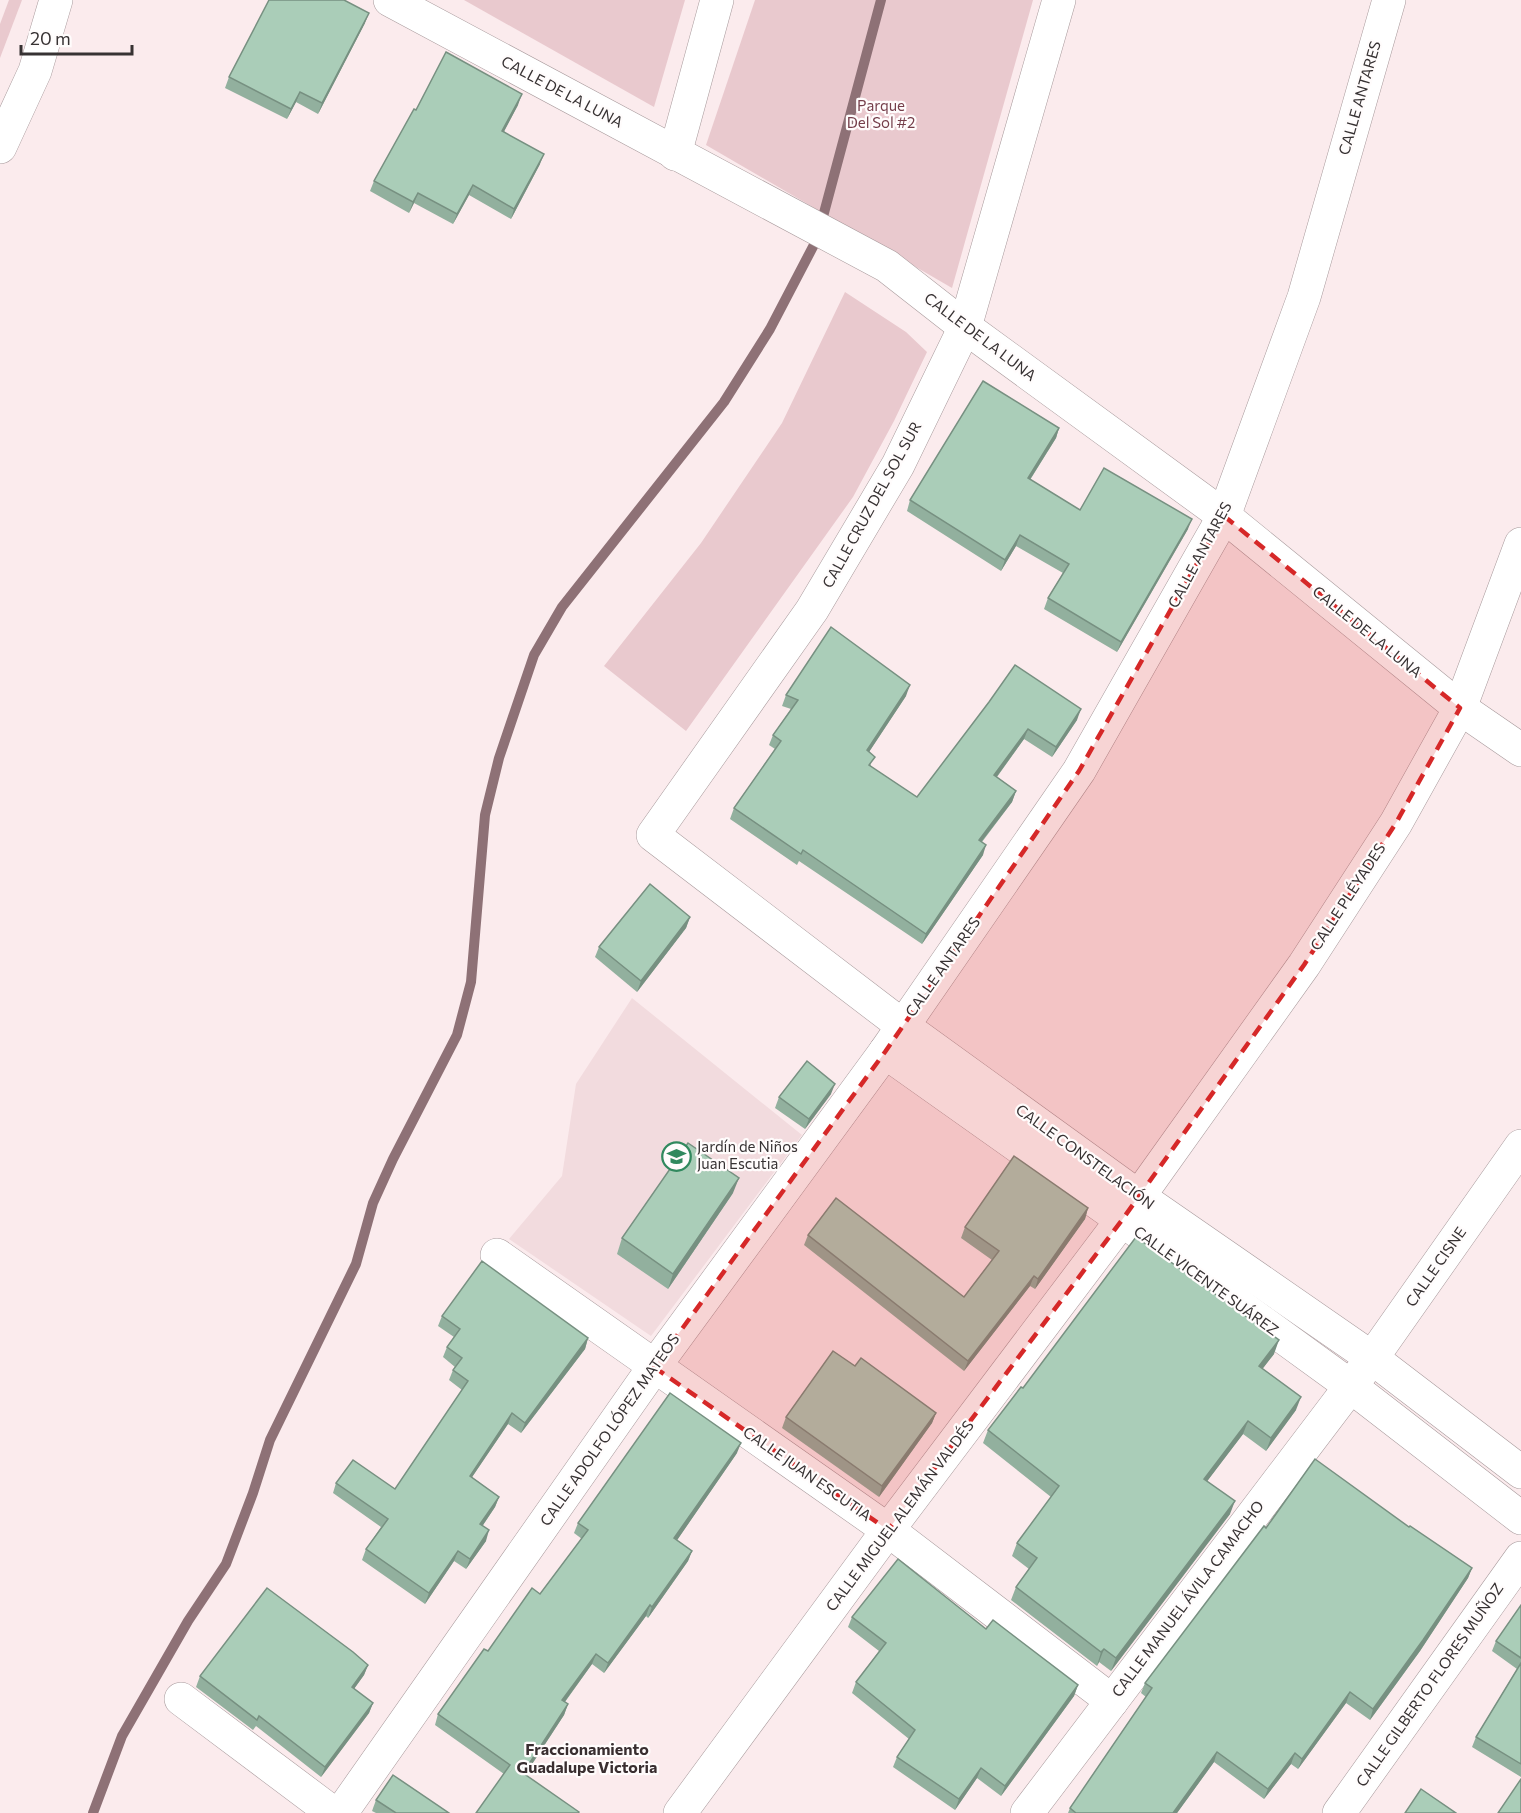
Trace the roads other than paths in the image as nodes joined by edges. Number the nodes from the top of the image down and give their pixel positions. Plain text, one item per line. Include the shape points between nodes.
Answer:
1 (56, 0) edge
2 (717, 0) edge
3 (1059, 0) edge
4 (1389, 0) edge
5 (402, 3) edge
6 (0, 147) edge
7 (675, 154) junction
8 (965, 327) junction
9 (1224, 516) junction
10 (1521, 544) edge
11 (1461, 708) junction
12 (1521, 750) edge
13 (653, 836) joint
14 (894, 1039) junction
15 (1521, 1146) edge
16 (1130, 1208) junction
17 (497, 1255) dead end
18 (1372, 1358) junction
19 (654, 1367) junction
20 (1349, 1385) junction
21 (1521, 1472) edge
22 (1521, 1518) edge
23 (888, 1530) junction
24 (1521, 1558) edge
25 (181, 1699) dead end
26 (1112, 1701) junction
27 (333, 1813) edge
28 (341, 1813) edge
29 (680, 1813) edge
30 (1027, 1813) edge
31 (1339, 1813) edge

1 - 6 street via 35,71
2 - 7 street
3 - 8 street, CALLE CRUZ DEL SOL SUR
4 - 9 street, CALLE ANTARES via 1304,297
5 - 7 street, CALLE DE LA LUNA
7 - 8 street, CALLE DE LA LUNA via 887,266
8 - 9 street, CALLE DE LA LUNA
8 - 13 street, CALLE CRUZ DEL SOL SUR via 898,465 812,610
9 - 11 street, CALLE DE LA LUNA
9 - 14 street, CALLE ANTARES via 1079,771
10 - 11 street, CALLE PLÉYADES
11 - 12 street, CALLE DE LA LUNA
11 - 16 street, CALLE PLÉYADES via 1396,823 1304,966
13 - 14 street, CALLE CONSTELACIÓN
14 - 16 street, CALLE CONSTELACIÓN
14 - 19 street, CALLE ADOLFO LÓPEZ MATEOS
15 - 18 street, CALLE CISNE
16 - 18 street, CALLE CONSTELACIÓN
16 - 20 street, CALLE VICENTE SUÁREZ
16 - 23 street, CALLE MIGUEL ALEMÁN VALDÉS
17 - 19 street, CALLE JUAN ESCUTIA
18 - 20 street, CALLE CISNE
18 - 21 street, CALLE CONSTELACIÓN
19 - 23 street, CALLE JUAN ESCUTIA
19 - 28 street, CALLE ADOLFO LÓPEZ MATEOS
20 - 22 street, CALLE VICENTE SUÁREZ
20 - 26 street, CALLE MANUEL ÁVILA CAMACHO
23 - 26 street, CALLE JUAN ESCUTIA
23 - 29 street, CALLE MIGUEL ALEMÁN VALDÉS
24 - 31 street, CALLE GILBERTO FLORES MUÑOZ
25 - 27 street
26 - 30 street, CALLE MANUEL ÁVILA CAMACHO

